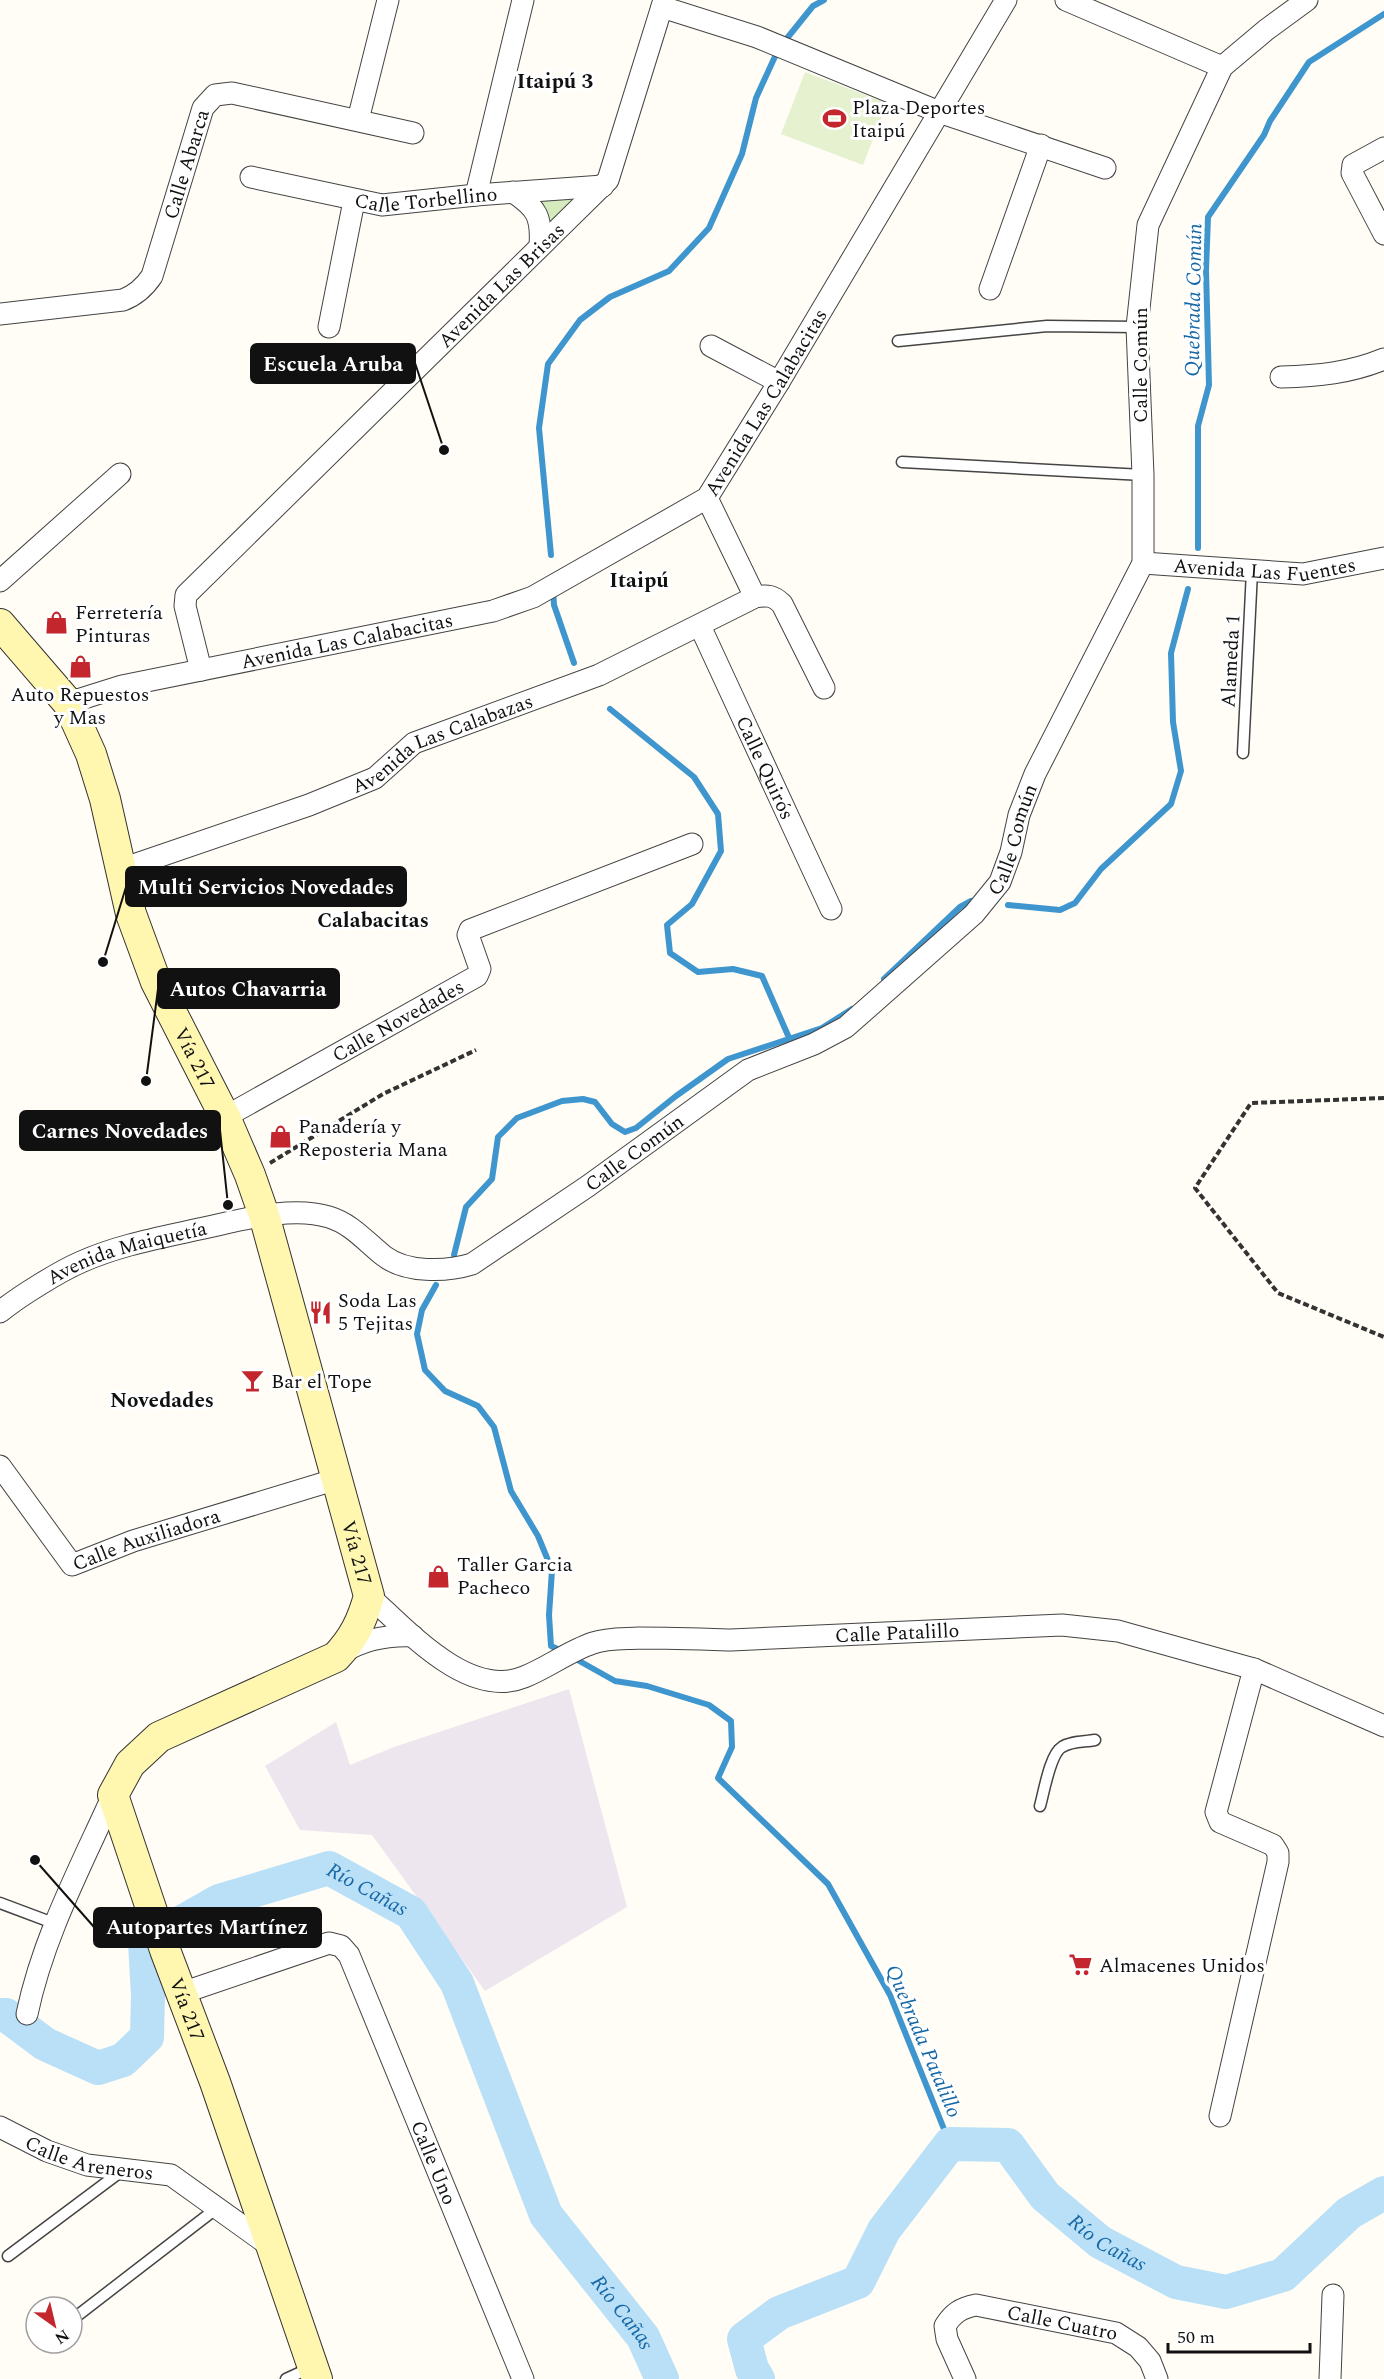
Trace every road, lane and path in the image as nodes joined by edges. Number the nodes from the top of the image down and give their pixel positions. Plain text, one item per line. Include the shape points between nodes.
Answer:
1 (388, 0) edge
2 (523, 0) edge
3 (1005, 0) edge
4 (1066, 0) edge
5 (1307, 0) edge
6 (663, 3) edge
7 (1222, 67) junction
8 (939, 112) junction
9 (358, 120) junction
10 (413, 133) dead end
11 (1041, 145) junction
12 (1384, 148) edge
13 (1105, 168) dead end
14 (251, 177) dead end
15 (603, 186) junction
16 (513, 192) junction
17 (476, 195) junction
18 (354, 201) junction
19 (1384, 234) edge
20 (540, 246) junction
21 (990, 289) dead end
22 (0, 314) edge
23 (329, 327) dead end
24 (1137, 327) junction
25 (898, 341) dead end
26 (711, 346) dead end
27 (1384, 359) edge
28 (1281, 377) dead end
29 (779, 382) junction
30 (902, 462) dead end
31 (120, 474) dead end
32 (1143, 475) junction
33 (707, 498) junction
34 (1384, 558) edge
35 (1143, 563) junction
36 (1252, 571) junction
37 (0, 580) edge
38 (755, 597) junction
39 (0, 624) edge
40 (700, 626) junction
41 (201, 670) junction
42 (824, 688) dead end
43 (68, 703) junction
44 (1243, 753) dead end
45 (692, 844) dead end
46 (122, 869) junction
47 (831, 909) dead end
48 (476, 1050) dead end
49 (1384, 1098) edge
50 (225, 1117) junction
51 (250, 1175) junction
52 (264, 1215) junction
53 (0, 1312) edge
54 (1384, 1336) edge
55 (0, 1466) edge
56 (337, 1479) junction
57 (369, 1596) junction
58 (413, 1636) junction
59 (336, 1657) junction
60 (1254, 1669) junction
61 (1384, 1726) edge
62 (1095, 1740) dead end
63 (113, 1795) junction
64 (1040, 1806) dead end
65 (0, 1903) edge
66 (56, 1924) junction
67 (182, 1993) junction
68 (27, 2014) dead end
69 (1220, 2116) dead end
70 (0, 2127) edge
71 (123, 2170) junction
72 (217, 2208) junction
73 (270, 2246) junction
74 (8, 2256) dead end
75 (1333, 2295) dead end
76 (84, 2311) edge
77 (315, 2373) edge
78 (286, 2379) edge
79 (523, 2379) edge
80 (965, 2379) edge
81 (1157, 2379) edge
82 (1330, 2379) edge

1 - 9 street
2 - 17 street
3 - 8 street, Avenida Las Calabacitas
4 - 7 street
5 - 7 street, Calle Común
6 - 8 street
6 - 15 street, Avenida Las Brisas via 610,175
7 - 24 street, Calle Común via 1148,225
8 - 11 street
8 - 29 street, Avenida Las Calabacitas
9 - 10 street, Calle Abarca
9 - 22 street, Calle Abarca via 232,93 215,95 203,108 152,276 145,287 123,300
11 - 13 street
11 - 21 street
12 - 19 street via 1353,165 1352,173
14 - 18 street, Calle Torbellino
15 - 16 street, Calle Torbellino
15 - 20 street, Avenida Las Brisas
16 - 17 street, Calle Torbellino
16 - 20 street via 536,210
17 - 18 street, Calle Torbellino via 382,206
18 - 23 street
20 - 41 street, Avenida Las Brisas via 186,594 185,606
24 - 25 lane via 1047,326
24 - 32 street, Calle Común
26 - 29 street
27 - 28 street via 1327,376
29 - 33 street, Avenida Las Calabacitas
30 - 32 lane
31 - 37 street
32 - 35 street, Calle Común
33 - 38 street
33 - 41 street, Avenida Las Calabacitas via 533,597 493,611
34 - 36 street, Avenida Las Fuentes via 1303,574
35 - 36 street, Avenida Las Fuentes
35 - 52 street, Calle Común via 1035,774 1000,882 974,914 846,1027 748,1070 472,1264 456,1269 401,1267 360,1233 330,1217 309,1213
36 - 44 lane, Alameda 1
38 - 40 street, Avenida Las Calabazas
38 - 42 street via 767,595 782,604
39 - 43 main road, Vía 217
40 - 46 street, Avenida Las Calabazas via 599,675 414,743 375,778 309,805
40 - 47 street, Calle Quirós
41 - 43 street, Avenida Las Calabacitas via 122,686
43 - 46 main road, Vía 217 via 91,754
45 - 50 street, Calle Novedades via 470,930 468,935 480,969 477,976
46 - 50 main road, Vía 217 via 131,914 156,982
48 - 51 path via 383,1094
49 - 54 path via 1251,1103 1195,1188 1278,1293
50 - 51 main road, Vía 217
51 - 52 main road, Vía 217
52 - 53 street, Avenida Maiquetía via 135,1243 80,1262
52 - 56 main road, Vía 217
55 - 56 street, Calle Auxiliadora via 72,1565 133,1541
56 - 57 main road, Vía 217
57 - 58 street, Calle Patalillo
57 - 59 main road, Vía 217 via 363,1619
58 - 59 street via 365,1641
58 - 60 street, Calle Patalillo via 444,1662 476,1678 500,1680 521,1678 594,1642 620,1639 731,1640 1062,1625 1118,1631
59 - 63 main road, Vía 217 via 159,1737 130,1764
60 - 61 street, Calle Patalillo
60 - 69 street via 1216,1812 1220,1822 1273,1845 1278,1862
62 - 64 lane via 1061,1747 1055,1754
63 - 66 street
63 - 67 main road, Vía 217
65 - 66 lane
66 - 68 street via 35,1976
67 - 73 main road, Vía 217
67 - 79 street, Calle Uno via 329,1943 341,1946 349,1955
70 - 71 street, Calle Areneros via 47,2151 87,2165
71 - 72 street, Calle Areneros via 171,2175
71 - 74 lane
72 - 73 street, Calle Areneros
72 - 76 lane
73 - 77 main road, Vía 217
75 - 82 street
77 - 78 lane
80 - 81 street, Calle Cuatro via 945,2326 962,2308 976,2305 1116,2332 1138,2347 1150,2361

